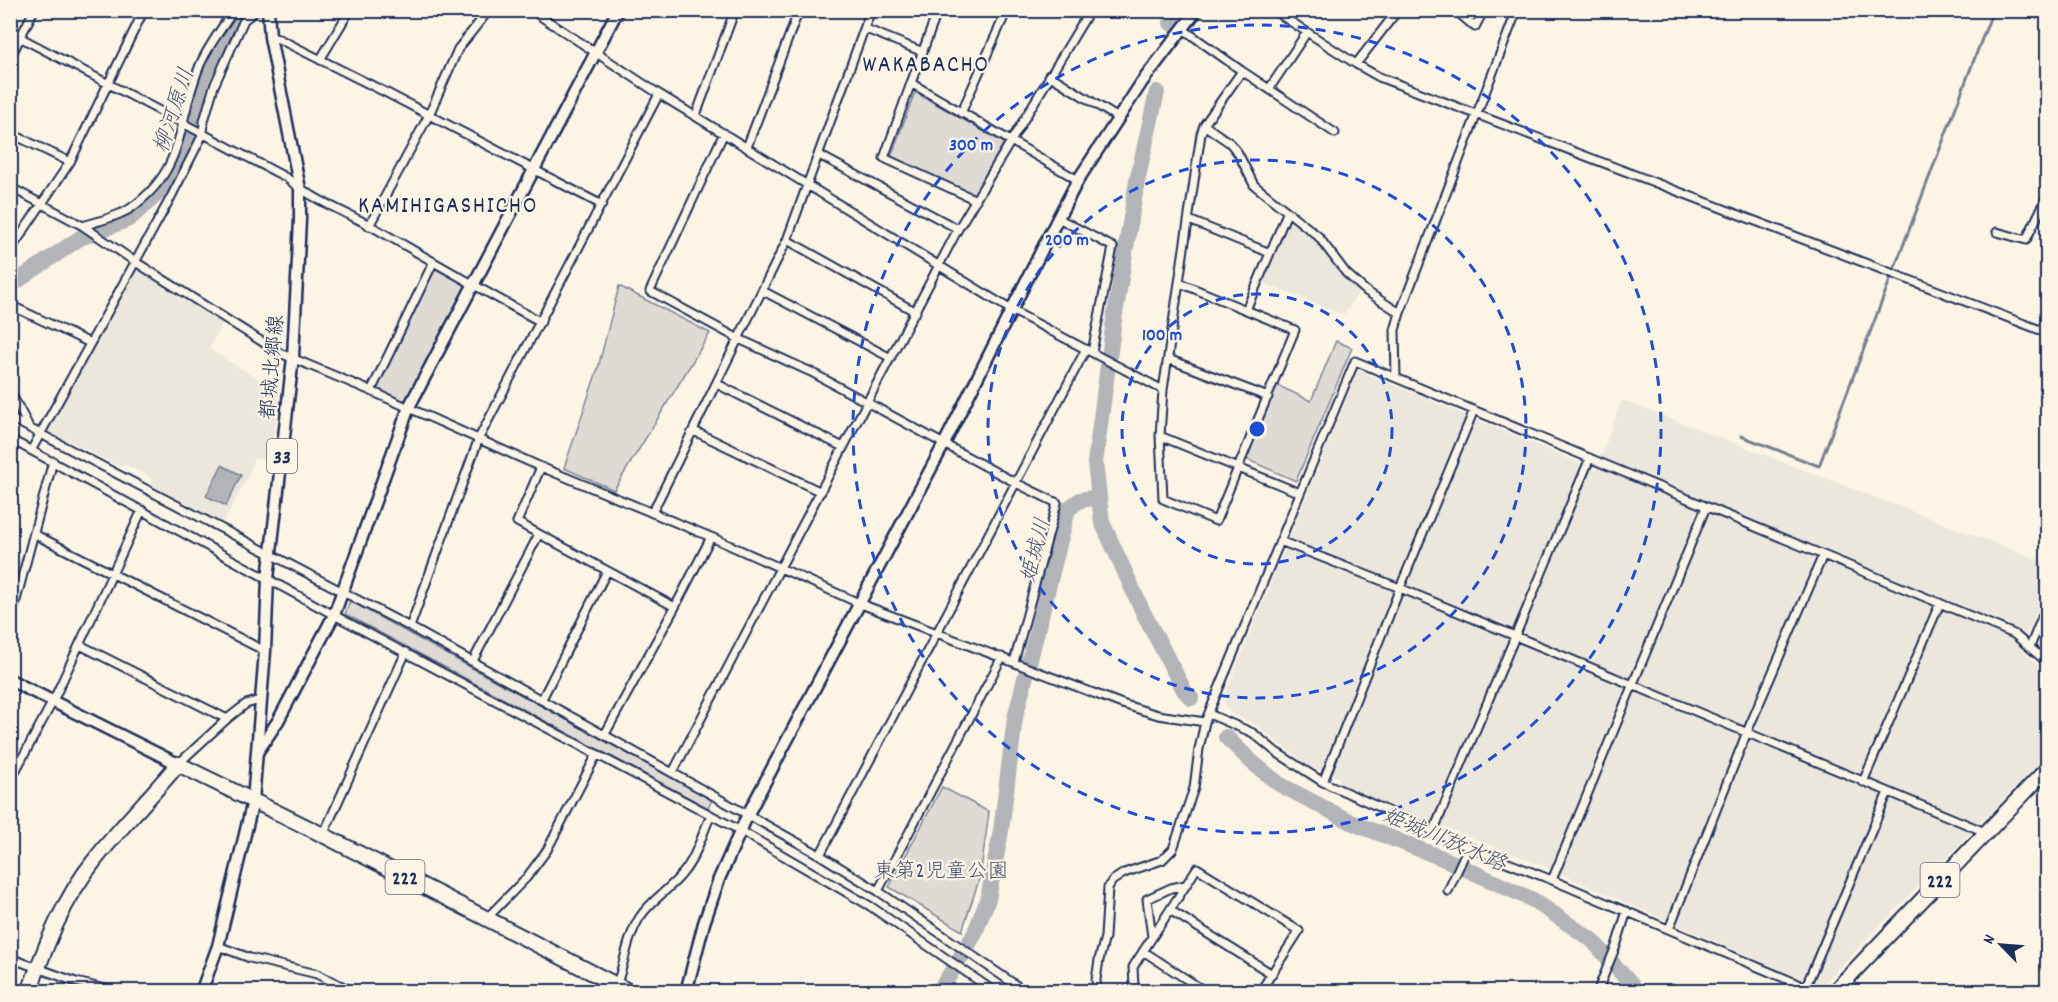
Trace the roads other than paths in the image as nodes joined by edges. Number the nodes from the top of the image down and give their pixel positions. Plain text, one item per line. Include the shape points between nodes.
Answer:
1 (34, 10) edge
2 (144, 10) edge
3 (234, 10) edge
4 (257, 10) edge
5 (268, 10) edge
6 (350, 10) edge
7 (489, 10) edge
8 (531, 10) edge
9 (618, 10) edge
10 (735, 10) edge
11 (799, 10) edge
12 (871, 10) edge
13 (938, 10) edge
14 (1007, 10) edge
15 (1090, 10) edge
16 (1197, 10) edge
17 (1273, 10) edge
18 (1398, 10) edge
19 (1455, 10) edge
20 (1484, 10) edge
21 (1517, 10) edge
22 (866, 29) junction
23 (1183, 29) junction
24 (10, 32) edge
25 (1307, 32) junction
26 (270, 37) junction
27 (21, 38) junction
28 (923, 52) junction
29 (596, 54) junction
30 (10, 58) edge
31 (320, 60) junction
32 (1356, 64) junction
33 (1242, 71) junction
34 (1049, 75) junction
35 (107, 83) junction
36 (911, 83) junction
37 (1269, 89) junction
38 (659, 94) junction
39 (961, 113) junction
40 (429, 115) junction
41 (696, 115) junction
42 (1476, 115) junction
43 (1118, 118) junction
44 (183, 123) junction
45 (1204, 125) junction
46 (10, 133) edge
47 (200, 133) junction
48 (724, 133) junction
49 (1335, 133) dead end
50 (1012, 142) junction
51 (747, 147) junction
52 (819, 155) junction
53 (70, 162) junction
54 (534, 170) junction
55 (1078, 180) junction
56 (808, 186) junction
57 (10, 187) edge
58 (300, 189) junction
59 (2048, 195) edge
60 (976, 200) junction
61 (43, 204) junction
62 (602, 205) junction
63 (1287, 213) junction
64 (1058, 218) junction
65 (1189, 220) junction
66 (84, 226) junction
67 (369, 226) junction
68 (958, 229) junction
69 (1997, 232) dead end
70 (787, 240) junction
71 (10, 251) edge
72 (1270, 253) junction
73 (134, 261) junction
74 (433, 263) junction
75 (940, 265) junction
76 (1180, 283) junction
77 (474, 286) junction
78 (763, 291) junction
79 (10, 305) edge
80 (1246, 310) junction
81 (1013, 311) junction
82 (916, 312) junction
83 (1400, 313) junction
84 (541, 322) junction
85 (2048, 333) edge
86 (739, 339) junction
87 (90, 343) junction
88 (1089, 351) junction
89 (293, 357) junction
90 (891, 358) junction
91 (1168, 359) junction
92 (1396, 378) junction
93 (717, 384) junction
94 (1163, 390) junction
95 (10, 391) edge
96 (371, 391) junction
97 (1268, 397) junction
98 (868, 403) junction
99 (409, 407) junction
100 (1474, 410) junction
101 (10, 418) edge
102 (28, 425) junction
103 (694, 431) junction
104 (40, 433) junction
105 (1160, 436) junction
106 (479, 438) junction
107 (10, 439) edge
108 (944, 444) junction
109 (843, 447) junction
110 (32, 449) junction
111 (1590, 458) junction
112 (53, 460) junction
113 (541, 467) junction
114 (1238, 467) junction
115 (1016, 483) junction
116 (821, 492) junction
117 (1300, 493) junction
118 (1706, 507) junction
119 (142, 510) junction
120 (651, 513) junction
121 (34, 534) junction
122 (538, 534) junction
123 (711, 537) junction
124 (1280, 541) junction
125 (272, 554) junction
126 (1823, 555) junction
127 (780, 569) junction
128 (607, 571) junction
129 (112, 574) junction
130 (268, 579) junction
131 (1400, 588) junction
132 (343, 591) junction
133 (2048, 602) edge
134 (1940, 603) junction
135 (861, 604) junction
136 (675, 607) junction
137 (334, 615) junction
138 (10, 623) edge
139 (410, 627) junction
140 (937, 633) junction
141 (1516, 637) junction
142 (80, 645) junction
143 (2030, 647) junction
144 (265, 651) junction
145 (406, 652) junction
146 (1002, 657) junction
147 (473, 661) junction
148 (1014, 662) junction
149 (2048, 663) edge
150 (10, 680) edge
151 (1632, 686) junction
152 (542, 699) junction
153 (260, 700) junction
154 (53, 701) junction
155 (1209, 714) junction
156 (227, 719) junction
157 (1205, 722) junction
158 (1747, 732) junction
159 (605, 734) junction
160 (258, 750) junction
161 (597, 754) junction
162 (178, 764) junction
163 (2048, 768) edge
164 (673, 772) junction
165 (10, 781) edge
166 (1323, 782) junction
167 (1863, 782) junction
168 (1888, 792) junction
169 (253, 801) junction
170 (748, 814) junction
171 (711, 815) junction
172 (741, 831) junction
173 (1433, 832) junction
174 (1985, 832) junction
175 (323, 835) junction
176 (1468, 847) junction
177 (820, 855) junction
178 (1552, 880) junction
179 (1185, 885) junction
180 (878, 891) junction
181 (1448, 891) dead end
182 (1170, 910) junction
183 (1627, 911) junction
184 (487, 918) junction
185 (1669, 929) junction
186 (1152, 937) junction
187 (218, 946) junction
188 (1143, 951) junction
189 (10, 958) edge
190 (37, 968) junction
191 (1272, 974) junction
192 (1806, 986) junction
193 (615, 988) edge
194 (29, 992) edge
195 (118, 992) edge
196 (201, 992) edge
197 (354, 992) edge
198 (630, 992) edge
199 (686, 992) edge
200 (995, 992) edge
201 (1026, 992) edge
202 (1097, 992) edge
203 (1130, 992) edge
204 (1206, 992) edge
205 (1260, 992) edge
206 (1598, 992) edge
207 (1817, 992) edge
208 (1834, 992) edge

1 - 27 street
2 - 35 street
3 - 44 street via 200,64
4 - 47 street via 244,20 218,78
5 - 26 street, 都城北郷線 / 33
6 - 31 street
7 - 40 street via 458,49
8 - 29 street
9 - 29 street
10 - 41 street
11 - 51 street
12 - 22 street
13 - 28 street
14 - 39 street
15 - 34 street
16 - 23 street
17 - 25 street
18 - 32 street
19 - 20 street via 1475,27
21 - 42 street
22 - 28 street
22 - 52 street
23 - 33 street
23 - 43 street
24 - 27 street
25 - 32 street
25 - 37 street
26 - 31 street
26 - 58 street, 都城北郷線 / 33
27 - 30 street
27 - 35 street
28 - 36 street
29 - 38 street
29 - 54 street
31 - 40 street
32 - 42 street
33 - 37 street
33 - 45 street
34 - 43 street
34 - 50 street
35 - 44 street
35 - 53 street
36 - 39 street
36 - 60 street via 884,158
37 - 49 street
38 - 41 street
38 - 62 street
39 - 50 street
40 - 54 street
40 - 67 street
41 - 48 street
42 - 83 street
42 - 85 street
43 - 55 street
44 - 47 street
44 - 66 street via 166,173 148,193 129,210
45 - 63 street via 1230,143 1254,185
45 - 65 street
46 - 53 street
47 - 58 street via 287,178
47 - 73 street
48 - 51 street
48 - 86 street via 650,291
50 - 55 street
50 - 60 street
51 - 56 street
52 - 56 street
52 - 68 street
53 - 61 street
54 - 62 street
54 - 77 street
55 - 64 street
56 - 70 street
56 - 75 street
57 - 61 street
58 - 67 street
58 - 89 street, 都城北郷線 / 33
59 - 69 street via 2026,240
60 - 68 street
61 - 66 street
61 - 71 street
62 - 84 street
63 - 72 street
63 - 83 street via 1317,236 1366,291
64 - 81 street
64 - 88 street via 1113,247
65 - 72 street
65 - 76 street
66 - 73 street
67 - 74 street
68 - 75 street
70 - 78 street
70 - 82 street
72 - 80 street
73 - 87 street
73 - 89 street via 280,353
74 - 77 street
74 - 96 street
75 - 81 street
75 - 82 street
76 - 80 street
76 - 91 street
77 - 84 street
77 - 99 street
78 - 86 street
78 - 90 street
79 - 87 street
80 - 97 street via 1295,330
81 - 88 street
81 - 108 street
82 - 90 street
83 - 92 street via 1395,330
84 - 106 street
86 - 93 street
86 - 98 street
87 - 104 street
88 - 94 street
88 - 115 street
89 - 96 street
89 - 125 street, 都城北郷線 / 33
90 - 98 street
91 - 94 street
91 - 97 street
92 - 100 street
92 - 117 street via 1355,361
93 - 103 street
93 - 109 street
94 - 105 street
95 - 102 street
96 - 99 street
97 - 114 street
98 - 108 street
98 - 109 street
99 - 106 street
99 - 132 street
100 - 111 street
100 - 131 street
101 - 102 street
102 - 104 street
103 - 116 street
103 - 120 street
104 - 110 street
104 - 125 street
105 - 114 street
105 - 114 street via 1163,499 1216,521
106 - 113 street
106 - 139 street
107 - 110 street
108 - 115 street
108 - 135 street
109 - 116 street
110 - 112 street
111 - 118 street
111 - 141 street
112 - 119 street
112 - 121 street
113 - 120 street
113 - 122 street via 517,522
114 - 117 street
115 - 140 street
115 - 148 street via 1057,503
116 - 127 street
117 - 124 street
118 - 126 street
118 - 151 street
119 - 129 street
119 - 130 street
120 - 123 street
121 - 129 street
121 - 138 street
122 - 128 street
122 - 147 street
123 - 127 street
123 - 136 street
124 - 131 street
124 - 155 street
125 - 130 street, 都城北郷線 / 33
125 - 132 street
126 - 134 street
126 - 158 street
127 - 135 street
127 - 164 street
128 - 136 street
128 - 152 street
129 - 142 street
129 - 144 street
130 - 137 street
130 - 144 street, 都城北郷線 / 33
131 - 141 street
131 - 166 street
132 - 137 street
132 - 139 street
133 - 143 street
134 - 143 street via 2014,634
134 - 167 street
135 - 140 street
135 - 170 street
136 - 159 street
137 - 145 street
137 - 160 street via 278,721
139 - 147 street
140 - 146 street
140 - 177 street
141 - 151 street
141 - 173 street
142 - 154 street
142 - 156 street
143 - 149 street
144 - 153 street, 都城北郷線 / 33
145 - 161 street
145 - 175 street
146 - 148 street
146 - 180 street
147 - 152 street
148 - 157 street via 1143,711
150 - 154 street
151 - 158 street
151 - 178 street
152 - 159 street
153 - 156 street via 246,704
153 - 160 street, 都城北郷線 / 33
154 - 162 street
154 - 165 street
155 - 157 street
155 - 166 street via 1253,733
156 - 162 street
157 - 202 street via 1194,788 1173,849 1162,860 1124,873 1108,888
158 - 167 street
158 - 185 street
159 - 164 street
160 - 169 street, 都城北郷線 / 33
161 - 171 street
161 - 184 street via 547,850
162 - 169 highway, 222
162 - 190 highway via 93,861 72,893
163 - 174 highway, 222
164 - 170 street
166 - 173 street
167 - 168 street
168 - 174 street
168 - 192 street
169 - 175 highway, 222
169 - 187 street, 都城北郷線
170 - 172 street
170 - 177 street
171 - 172 street
171 - 193 street via 689,865 650,904 633,928
172 - 199 street via 719,879
172 - 200 street via 870,906
173 - 176 street
174 - 208 highway, 222
175 - 184 highway, 222
176 - 178 street
176 - 181 street
177 - 180 street
178 - 183 street
179 - 182 street
179 - 186 street via 1147,899
179 - 191 street via 1197,868 1299,931
180 - 201 street
182 - 186 street
182 - 191 street
183 - 185 street
183 - 206 street
184 - 193 highway, 222
185 - 192 street
186 - 188 street
187 - 196 street, 都城北郷線
187 - 197 street via 317,974
188 - 203 street via 1133,967 1134,985
188 - 204 street
189 - 190 street
190 - 194 highway
190 - 195 street
191 - 205 street
192 - 207 street
193 - 198 highway, 222

